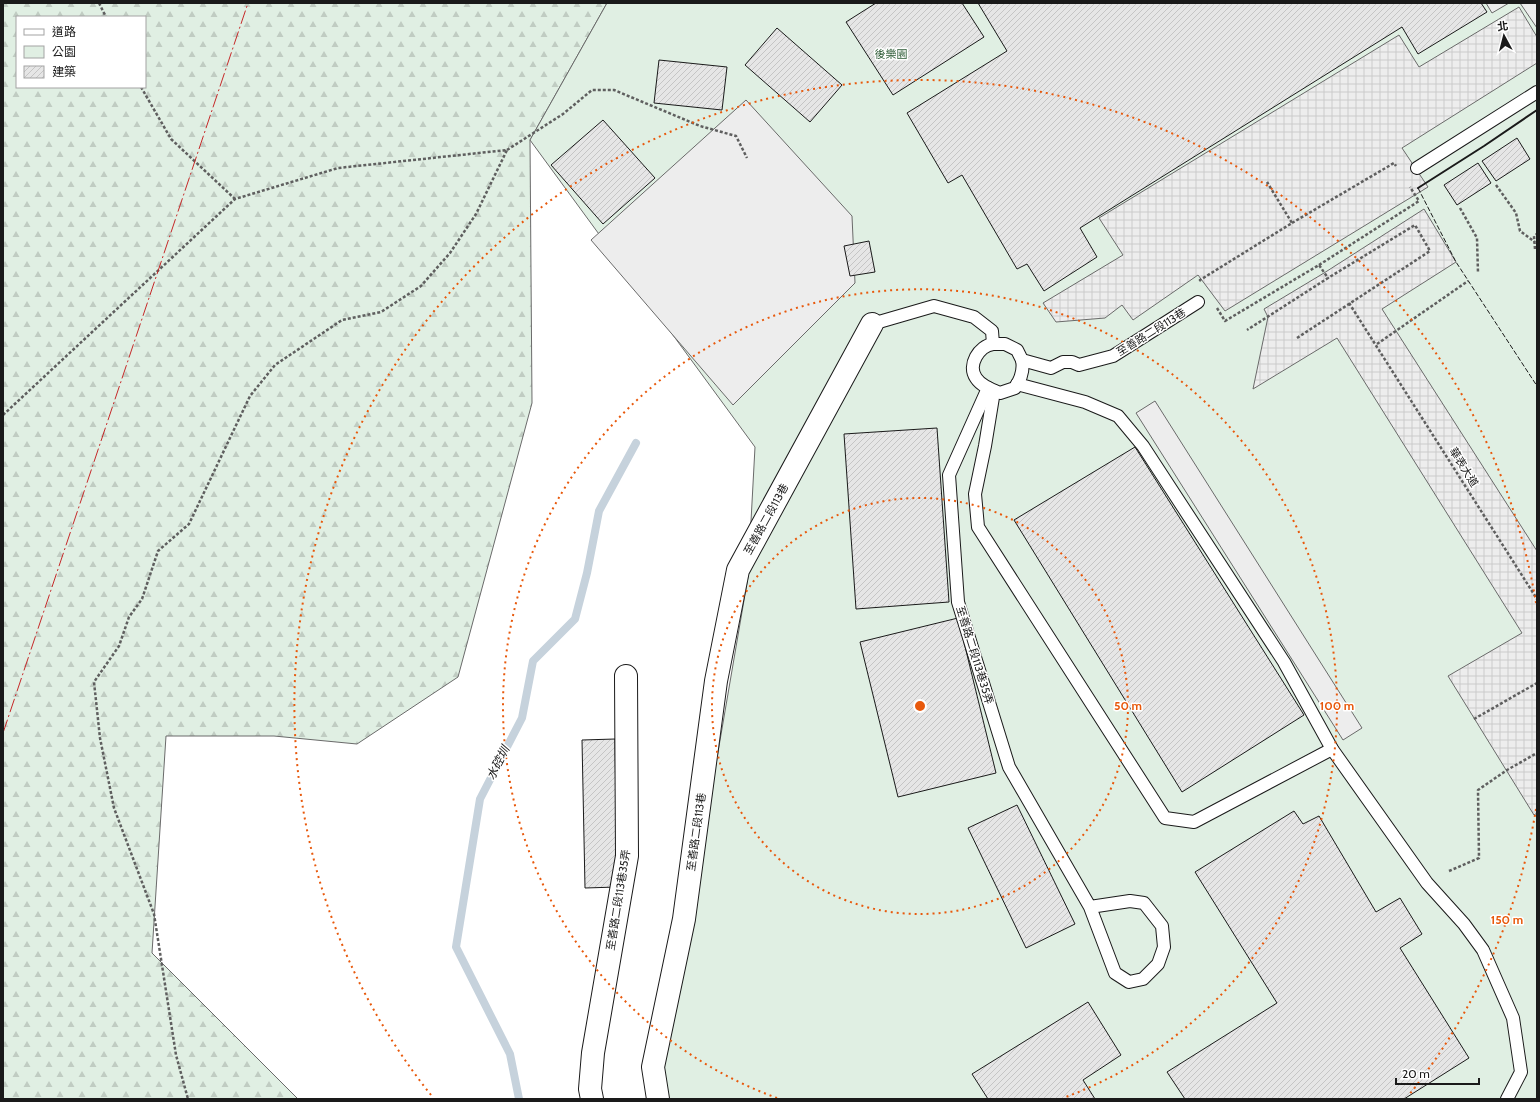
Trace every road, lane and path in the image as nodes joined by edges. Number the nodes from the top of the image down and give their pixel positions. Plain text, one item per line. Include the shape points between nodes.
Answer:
1 (99, 3) edge
2 (106, 16) edge
3 (142, 88) edge
4 (1537, 92) edge
5 (507, 150) junction
6 (747, 158) dead end
7 (1417, 168) dead end
8 (1398, 169) dead end
9 (1267, 182) dead end
10 (1406, 182) dead end
11 (1496, 185) dead end
12 (235, 198) junction
13 (1460, 208) dead end
14 (1292, 223) junction
15 (1537, 234) edge
16 (1535, 242) junction
17 (1535, 249) dead end
18 (1319, 265) junction
19 (1478, 273) dead end
20 (1328, 278) junction
21 (1468, 281) dead end
22 (1204, 286) dead end
23 (1198, 302) dead end
24 (1349, 303) junction
25 (1214, 304) dead end
26 (872, 324) joint
27 (1247, 330) dead end
28 (1297, 338) dead end
29 (993, 344) junction
30 (1377, 344) junction
31 (1022, 360) junction
32 (1018, 384) junction
33 (991, 390) junction
34 (3, 415) edge
35 (1537, 598) edge
36 (626, 676) dead end
37 (1537, 683) edge
38 (1474, 719) dead end
39 (1332, 749) junction
40 (1537, 753) edge
41 (1449, 871) dead end
42 (1090, 907) junction
43 (188, 1099) edge
44 (592, 1099) edge
45 (658, 1099) edge
46 (1507, 1099) edge

1 - 2 path
3 - 12 path via 171,139
4 - 7 lane
5 - 6 path via 563,114 592,90 614,90 700,126 736,136
5 - 12 path via 338,168
5 - 43 path via 476,214 450,253 421,286 381,312 342,320 275,365 250,396 189,524 158,551 142,599 128,617 119,646 94,682 100,738 114,808 154,914 176,1055
8 - 14 path via 1394,163
9 - 14 path
10 - 18 path via 1419,202
11 - 16 path via 1516,213 1520,231
12 - 34 path
13 - 19 path via 1478,238
14 - 22 path via 1200,280
15 - 16 path via 1534,236
16 - 17 path
18 - 20 path
18 - 25 path via 1225,321
20 - 24 path via 1415,225 1430,251
20 - 27 path
21 - 30 path
23 - 31 lane, 至善路二段113巷 via 1113,356 1079,365 1063,362 1052,368
24 - 28 path
24 - 30 path, 華表大道
26 - 29 lane, 至善路二段113巷 via 934,306 974,316 992,331
26 - 45 street, 至善路二段113巷 via 738,570 716,681 684,919 653,1067
29 - 31 lane via 1004,344 1018,350
29 - 33 lane via 981,350 974,362 976,379
30 - 35 path, 華表大道
31 - 32 lane via 1023,370
32 - 33 lane via 1009,391 1000,393
32 - 39 lane via 1085,402 1118,416 1143,446 1284,662
33 - 39 lane via 985,446 975,494 978,527 1165,818 1194,822
33 - 42 lane, 至善路二段113巷35弄 via 949,475 958,602 1009,767
36 - 44 street, 至善路二段113巷35弄 via 627,856 593,1053 590,1089
37 - 38 path
39 - 46 lane via 1427,883 1464,924 1483,950 1513,1018 1521,1072
40 - 41 path via 1478,790 1479,858
42 - 42 lane, 至善路二段113巷35弄 via 1115,973 1129,982 1143,979 1158,964 1164,946 1162,926 1144,903 1130,901

